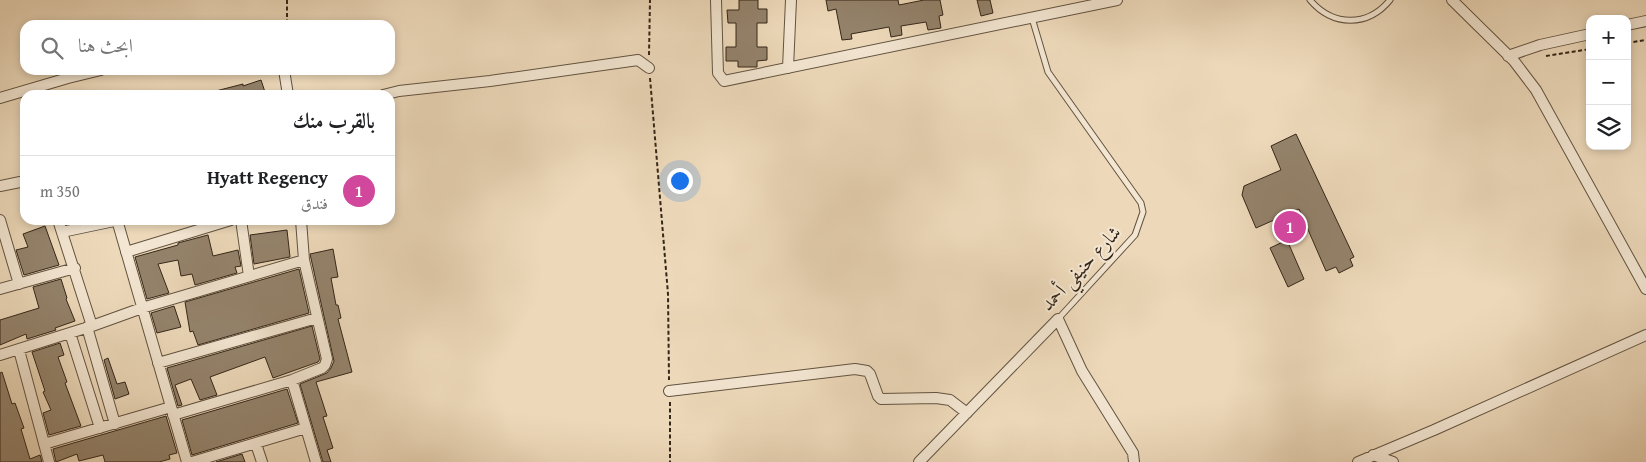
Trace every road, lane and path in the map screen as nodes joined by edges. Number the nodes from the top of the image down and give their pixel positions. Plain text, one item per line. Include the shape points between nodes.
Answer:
1 (287, 0) edge
2 (650, 0) edge
3 (716, 0) edge
4 (791, 0) edge
5 (1117, 0) edge
6 (1310, 0) edge
7 (1390, 0) edge
8 (1452, 0) edge
9 (1032, 18) junction
10 (287, 20) edge
11 (1646, 21) edge
12 (1631, 24) edge
13 (1586, 35) edge
14 (1646, 40) edge
15 (1631, 42) edge
16 (1586, 50) edge
17 (1508, 56) junction
18 (1542, 56) dead end
19 (649, 68) junction
20 (788, 68) junction
21 (80, 75) edge
22 (285, 75) edge
23 (27, 90) edge
24 (287, 90) edge
25 (20, 92) edge
26 (395, 92) edge
27 (0, 98) edge
28 (20, 182) edge
29 (0, 186) edge
30 (0, 220) edge
31 (60, 225) edge
32 (95, 225) edge
33 (119, 225) edge
34 (215, 225) edge
35 (242, 225) edge
36 (301, 225) edge
37 (62, 232) junction
38 (126, 252) junction
39 (304, 260) junction
40 (75, 268) junction
41 (249, 276) junction
42 (19, 284) junction
43 (0, 289) edge
44 (1646, 289) edge
45 (142, 308) junction
46 (317, 318) junction
47 (1058, 318) junction
48 (90, 326) junction
49 (70, 333) junction
50 (1646, 334) edge
51 (19, 350) junction
52 (0, 355) edge
53 (158, 363) junction
54 (292, 380) junction
55 (670, 391) junction
56 (172, 411) junction
57 (967, 413) junction
58 (115, 424) junction
59 (100, 428) junction
60 (306, 428) junction
61 (44, 444) junction
62 (256, 444) junction
63 (1373, 456) junction
64 (923, 461) edge
65 (49, 462) edge
66 (188, 462) edge
67 (192, 462) edge
68 (262, 462) edge
69 (316, 462) edge
70 (670, 462) edge
71 (1134, 462) edge
72 (1358, 462) edge
73 (1393, 462) edge

1 - 10 path
2 - 19 path
3 - 20 street via 718,73 724,81
4 - 20 street
5 - 9 street
6 - 7 lane via 1333,18 1350,21 1368,18 1383,9
8 - 17 street
9 - 20 street
9 - 47 lane, شارع حنيفي أحمد via 1048,72 1141,202 1143,212 1135,235
11 - 12 street
13 - 17 street
14 - 15 path
16 - 18 path
17 - 44 street via 1536,90
19 - 26 street via 638,60
19 - 55 path via 668,294
21 - 23 street
22 - 24 street
25 - 27 street
28 - 29 street
30 - 42 street
31 - 37 street
32 - 37 street
33 - 38 street
34 - 38 street
35 - 41 street
36 - 39 street
37 - 40 street
38 - 45 street
39 - 41 street
39 - 46 street
40 - 42 street
40 - 48 street
41 - 45 street
42 - 43 street
45 - 48 street
45 - 53 street
46 - 53 street
46 - 54 street via 327,362 322,368
47 - 57 street, شارع حنيفي أحمد
47 - 71 street via 1082,371 1133,453
48 - 49 street
48 - 58 street
49 - 51 street
49 - 59 street
50 - 63 street
51 - 52 street
51 - 61 street
53 - 56 street
54 - 56 street
54 - 60 street
55 - 57 street via 855,369 870,374 881,399 950,400
55 - 70 path
56 - 58 street
56 - 66 street
57 - 64 street, شارع حنيفي أحمد
58 - 59 street
59 - 61 street
60 - 62 street
60 - 69 street
61 - 65 street
62 - 67 street
62 - 68 street
63 - 72 street
63 - 73 street

